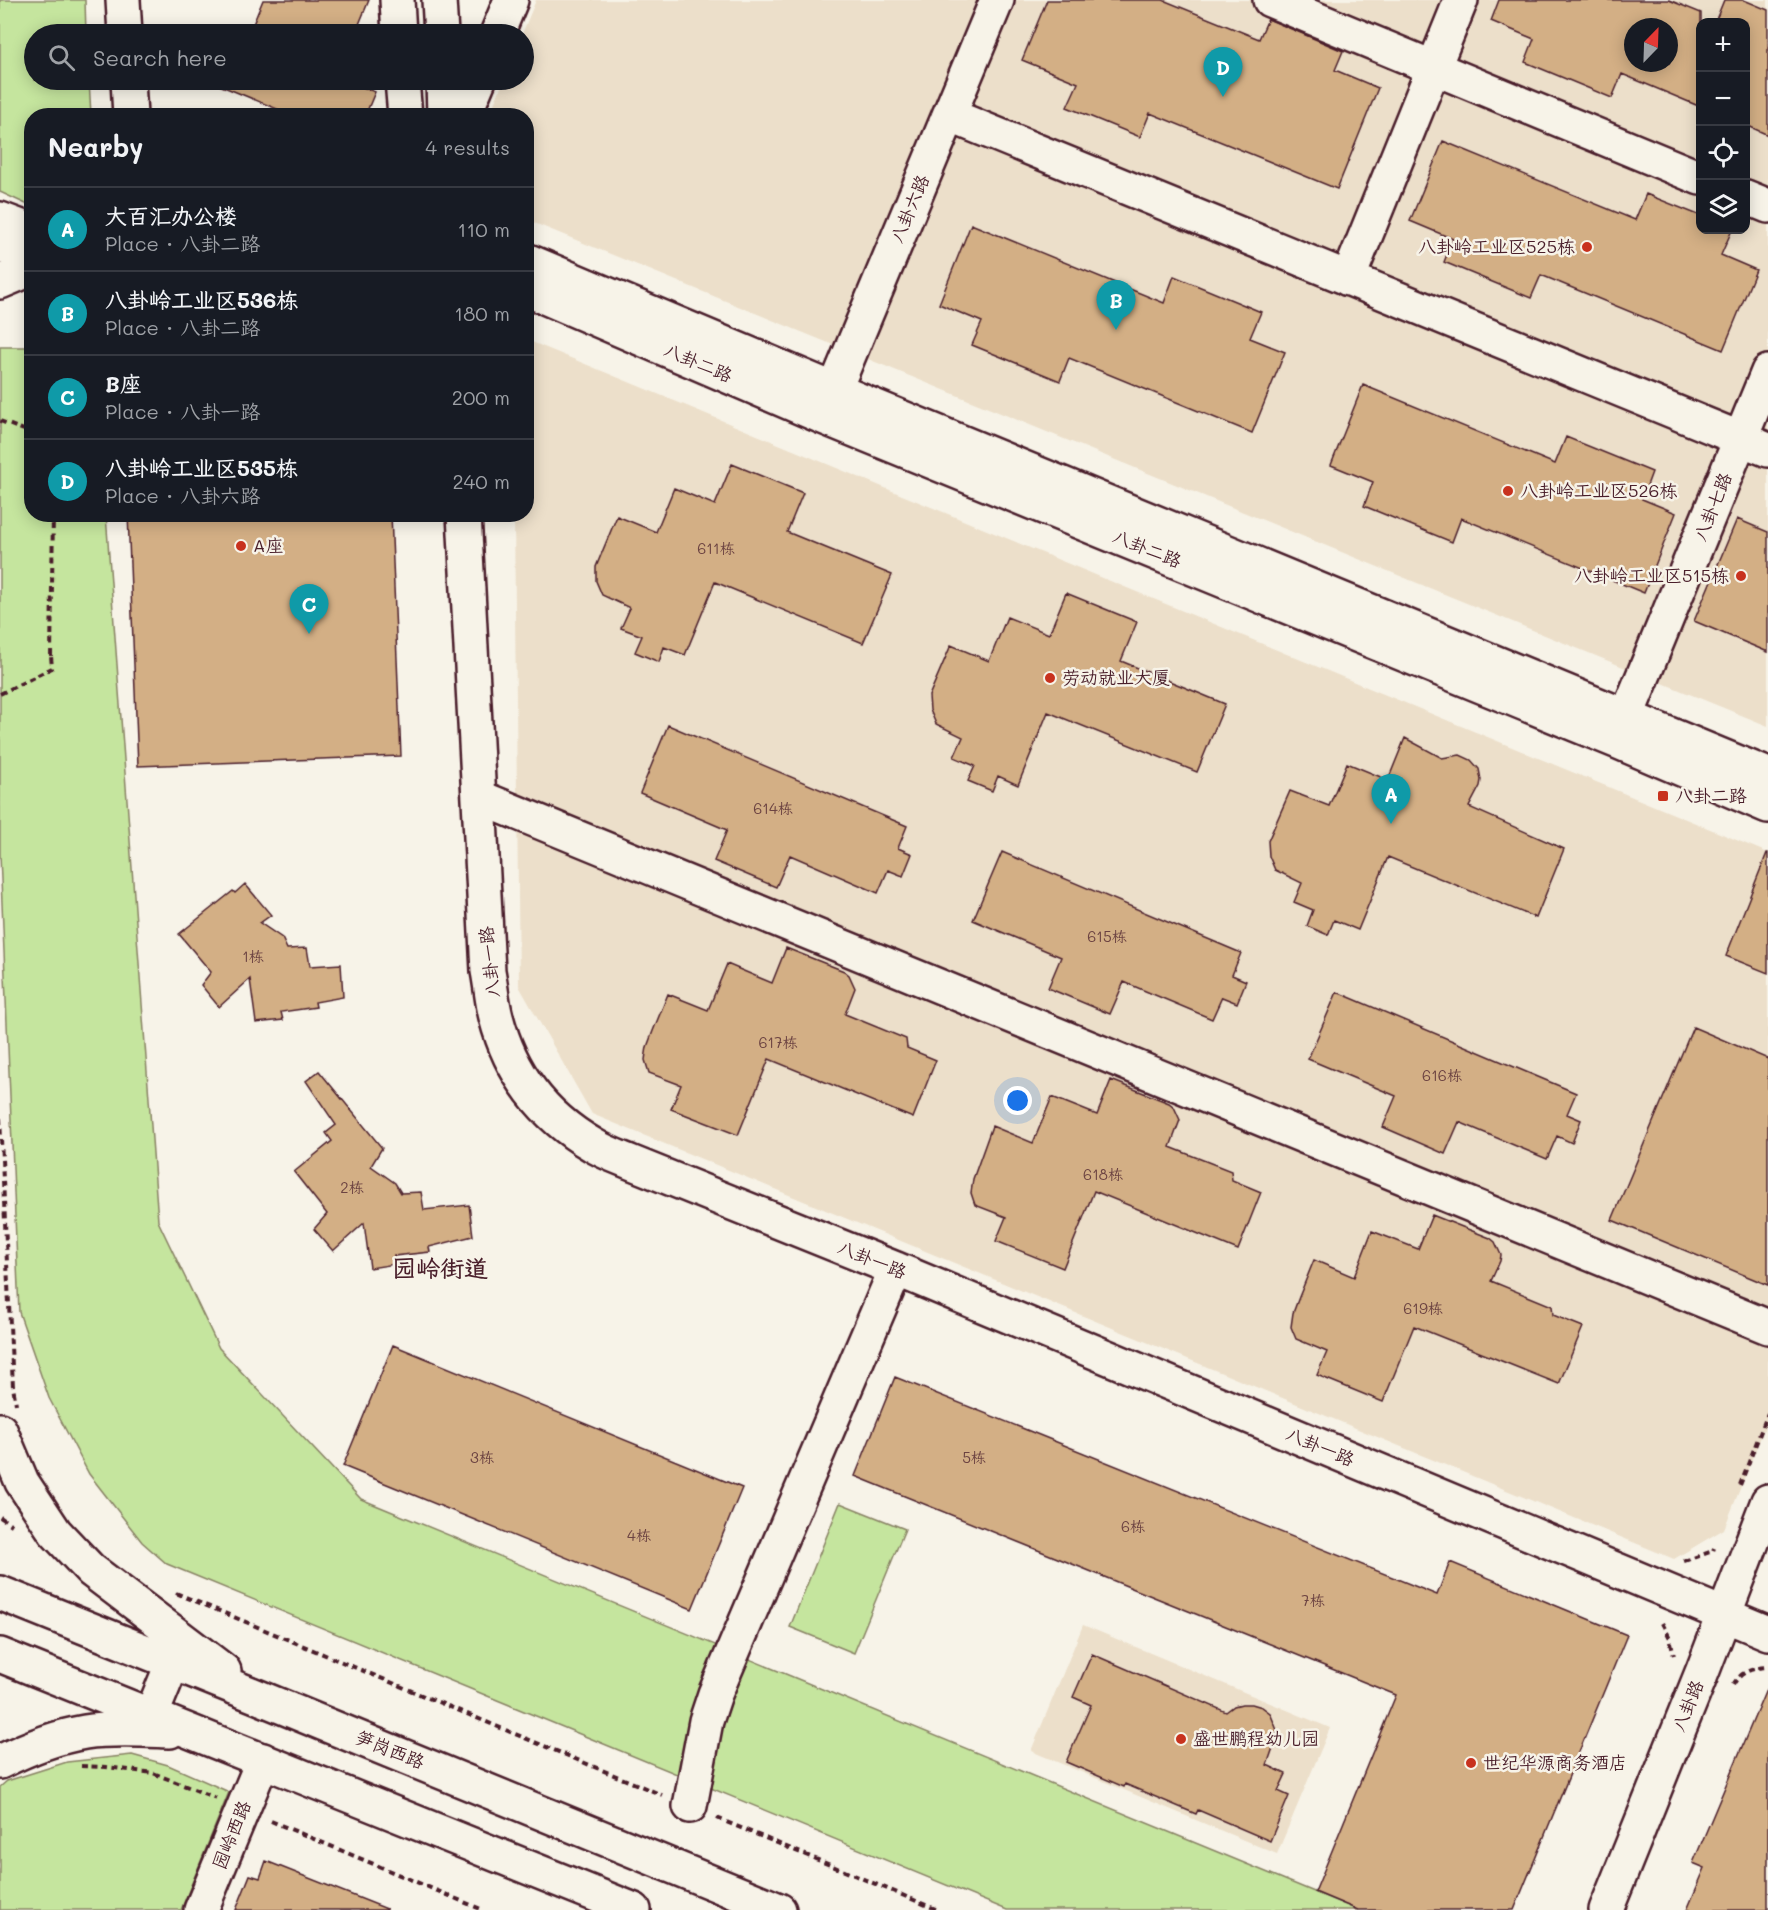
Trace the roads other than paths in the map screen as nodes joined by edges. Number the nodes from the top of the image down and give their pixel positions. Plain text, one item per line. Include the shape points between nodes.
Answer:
1 (123, 0) edge
2 (397, 0) edge
3 (439, 0) edge
4 (511, 0) edge
5 (1270, 0) edge
6 (1461, 0) edge
7 (995, 1) edge
8 (124, 24) edge
9 (398, 24) edge
10 (440, 24) edge
11 (501, 24) edge
12 (1433, 68) junction
13 (129, 90) edge
14 (403, 90) edge
15 (443, 90) edge
16 (475, 90) edge
17 (130, 108) edge
18 (404, 108) edge
19 (444, 108) edge
20 (467, 108) edge
21 (949, 115) junction
22 (1696, 176) edge
23 (1750, 199) edge
24 (1768, 206) edge
25 (0, 219) edge
26 (24, 228) edge
27 (0, 247) edge
28 (534, 264) edge
29 (16, 270) edge
30 (1348, 279) junction
31 (534, 292) edge
32 (1768, 372) edge
33 (829, 403) junction
34 (1754, 444) edge
35 (464, 522) edge
36 (1622, 729) junction
37 (1768, 775) edge
38 (479, 797) junction
39 (1768, 806) edge
40 (896, 1269) junction
41 (1768, 1328) edge
42 (8, 1419) edge
43 (1768, 1501) edge
44 (0, 1593) edge
45 (1724, 1615) junction
46 (1768, 1633) edge
47 (0, 1655) edge
48 (173, 1662) junction
49 (256, 1696) junction
50 (151, 1716) junction
51 (193, 1732) junction
52 (263, 1760) junction
53 (0, 1762) edge
54 (692, 1807) road end
55 (201, 1910) edge
56 (634, 1910) edge
57 (779, 1910) edge
58 (1606, 1910) edge

1 - 8 street
2 - 9 street
3 - 10 street
4 - 11 street
5 - 12 street
6 - 12 street
7 - 21 street, 八卦六路
12 - 22 street
12 - 30 street
13 - 17 street
14 - 18 street
15 - 19 street
16 - 20 street
21 - 30 street
21 - 33 street, 八卦六路
23 - 24 street
25 - 26 street
27 - 29 street
28 - 33 street, 八卦二路
30 - 34 street
31 - 33 street, 八卦二路
32 - 34 street, 八卦七路
33 - 36 street, 八卦二路
34 - 36 street, 八卦七路
35 - 38 street, 八卦一路
36 - 37 street, 八卦二路
36 - 39 street, 八卦二路
38 - 40 street, 八卦一路 via 488,971 496,1017 511,1060 531,1094 559,1122 592,1145
38 - 41 street
40 - 45 street, 八卦一路
40 - 54 street via 715,1694 700,1747
42 - 49 street via 22,1482 55,1532 91,1570
43 - 45 street, 八卦路
44 - 48 street, 笋岗西路
45 - 46 street, 八卦一路
45 - 58 street, 八卦路
47 - 50 street
48 - 49 street, 笋岗西路
48 - 50 street
49 - 57 street, 笋岗西路
50 - 51 street
51 - 52 street
51 - 53 street via 84,1732
52 - 55 street, 园岭西路
52 - 56 street

